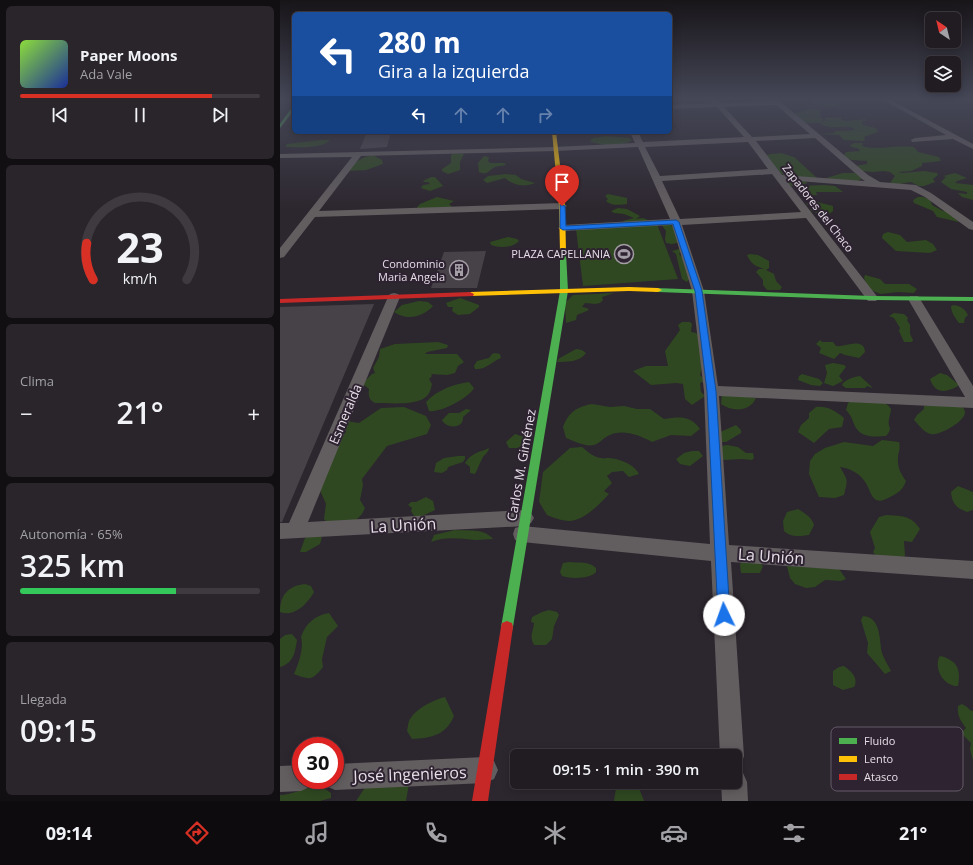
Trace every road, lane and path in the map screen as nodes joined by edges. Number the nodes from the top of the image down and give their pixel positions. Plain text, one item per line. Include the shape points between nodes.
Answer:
1 (554, 135) edge
2 (747, 135) edge
3 (951, 135) edge
4 (818, 136) joint
5 (967, 136) dead end
6 (954, 137) junction
7 (636, 138) edge
8 (750, 139) junction
9 (915, 140) dead end
10 (973, 147) edge
11 (555, 149) junction
12 (358, 155) junction
13 (280, 156) edge
14 (777, 174) junction
15 (657, 179) junction
16 (879, 184) junction
17 (562, 206) junction
18 (312, 214) junction
19 (808, 215) junction
20 (676, 222) junction
21 (973, 227) edge
22 (563, 228) junction
23 (280, 255) edge
24 (564, 291) junction
25 (698, 291) junction
26 (394, 298) junction
27 (872, 298) junction
28 (914, 299) junction
29 (973, 299) edge
30 (280, 301) edge
31 (712, 391) junction
32 (973, 398) edge
33 (973, 403) edge
34 (524, 526) junction
35 (288, 531) edge
36 (720, 553) junction
37 (973, 570) edge
38 (732, 749) edge
39 (485, 770) junction
40 (344, 777) edge
41 (292, 778) edge
42 (280, 779) edge
43 (734, 789) edge
44 (480, 801) edge
45 (735, 801) edge

1 - 11 street, Carlos M. Giménez
2 - 8 street, Zapadores del Chaco
3 - 6 street
4 - 8 street
4 - 16 street via 864,177
5 - 6 street
6 - 9 street
6 - 10 street
7 - 8 street
7 - 11 street
7 - 15 street
8 - 14 street, Zapadores del Chaco
11 - 12 street
11 - 17 street, Carlos M. Giménez
12 - 13 street
12 - 18 street
14 - 15 street
14 - 16 street
14 - 19 street, Zapadores del Chaco
15 - 20 street
16 - 21 street via 918,189
17 - 18 street
17 - 22 street, Carlos M. Giménez
18 - 23 street
19 - 20 street
19 - 27 street, Zapadores del Chaco
20 - 22 street
20 - 25 street
22 - 24 street, Carlos M. Giménez
24 - 25 street
24 - 26 street
24 - 34 street, Carlos M. Giménez
25 - 27 street
25 - 31 street
26 - 30 street
26 - 35 street, Esmeralda
27 - 28 street
28 - 29 street
28 - 32 street
31 - 33 street
31 - 36 street
34 - 35 street, La Unión
34 - 36 street, La Unión
34 - 39 street, Carlos M. Giménez
36 - 37 street, La Unión
36 - 38 street
39 - 40 street, José Ingenieros
39 - 44 street, Carlos M. Giménez
41 - 42 street
43 - 45 street

